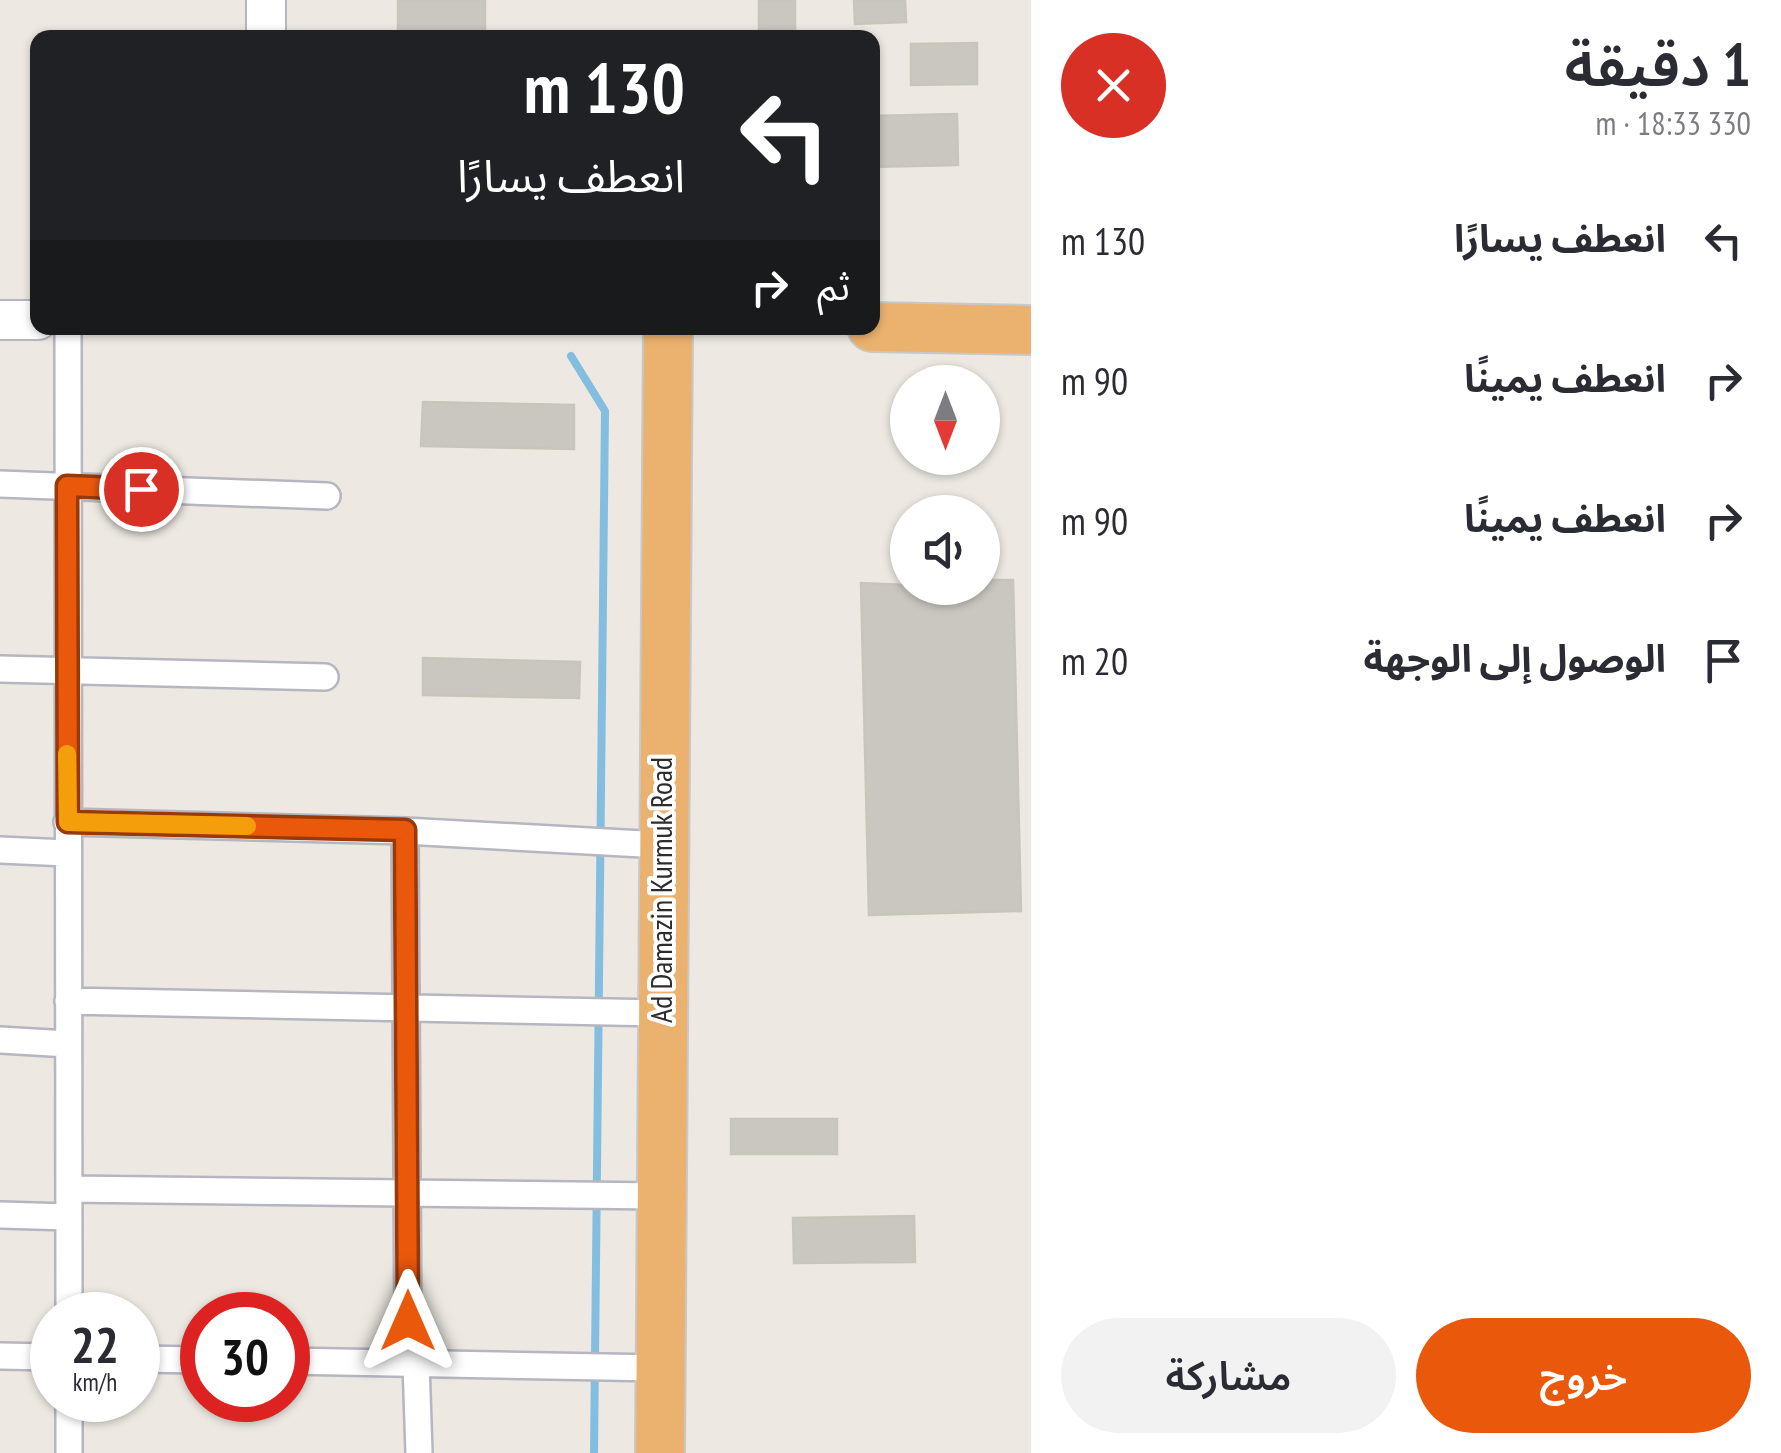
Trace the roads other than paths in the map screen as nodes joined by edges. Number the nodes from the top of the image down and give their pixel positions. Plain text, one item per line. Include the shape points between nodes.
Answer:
1 (266, 0) edge
2 (266, 30) edge
3 (0, 320) edge
4 (30, 320) edge
5 (880, 327) edge
6 (1031, 330) edge
7 (68, 335) edge
8 (668, 335) edge
9 (0, 484) edge
10 (67, 486) junction
11 (327, 496) dead end
12 (0, 668) edge
13 (67, 670) junction
14 (326, 677) dead end
15 (68, 822) junction
16 (405, 830) junction
17 (661, 845) junction
18 (0, 850) edge
19 (68, 853) junction
20 (68, 1001) junction
21 (407, 1009) junction
22 (661, 1013) junction
23 (0, 1040) edge
24 (68, 1044) junction
25 (69, 1189) junction
26 (409, 1194) junction
27 (660, 1196) junction
28 (0, 1215) edge
29 (69, 1218) junction
30 (69, 1292) edge
31 (0, 1356) edge
32 (30, 1357) edge
33 (310, 1361) edge
34 (416, 1363) junction
35 (660, 1368) junction
36 (70, 1422) edge
37 (70, 1453) edge
38 (419, 1453) edge
39 (660, 1453) edge

1 - 2 street
3 - 4 street
5 - 6 highway
7 - 10 street
8 - 17 highway, Ad Damazin Kurmuk Road
9 - 10 street
10 - 11 street
10 - 13 street
12 - 13 street
13 - 14 street
13 - 15 street
15 - 16 street
15 - 19 street
16 - 17 street
16 - 21 street
17 - 22 highway, Ad Damazin Kurmuk Road
18 - 19 street
19 - 20 street
20 - 21 street
20 - 24 street
21 - 22 street
21 - 26 street
22 - 27 highway, Ad Damazin Kurmuk Road
23 - 24 street
24 - 25 street
25 - 26 street
25 - 29 street
26 - 27 street
26 - 34 street via 408,1334
27 - 35 highway, Ad Damazin Kurmuk Road
28 - 29 street
29 - 30 street
31 - 32 street
33 - 34 street
34 - 35 street
34 - 38 street
35 - 39 highway, Ad Damazin Kurmuk Road
36 - 37 street

